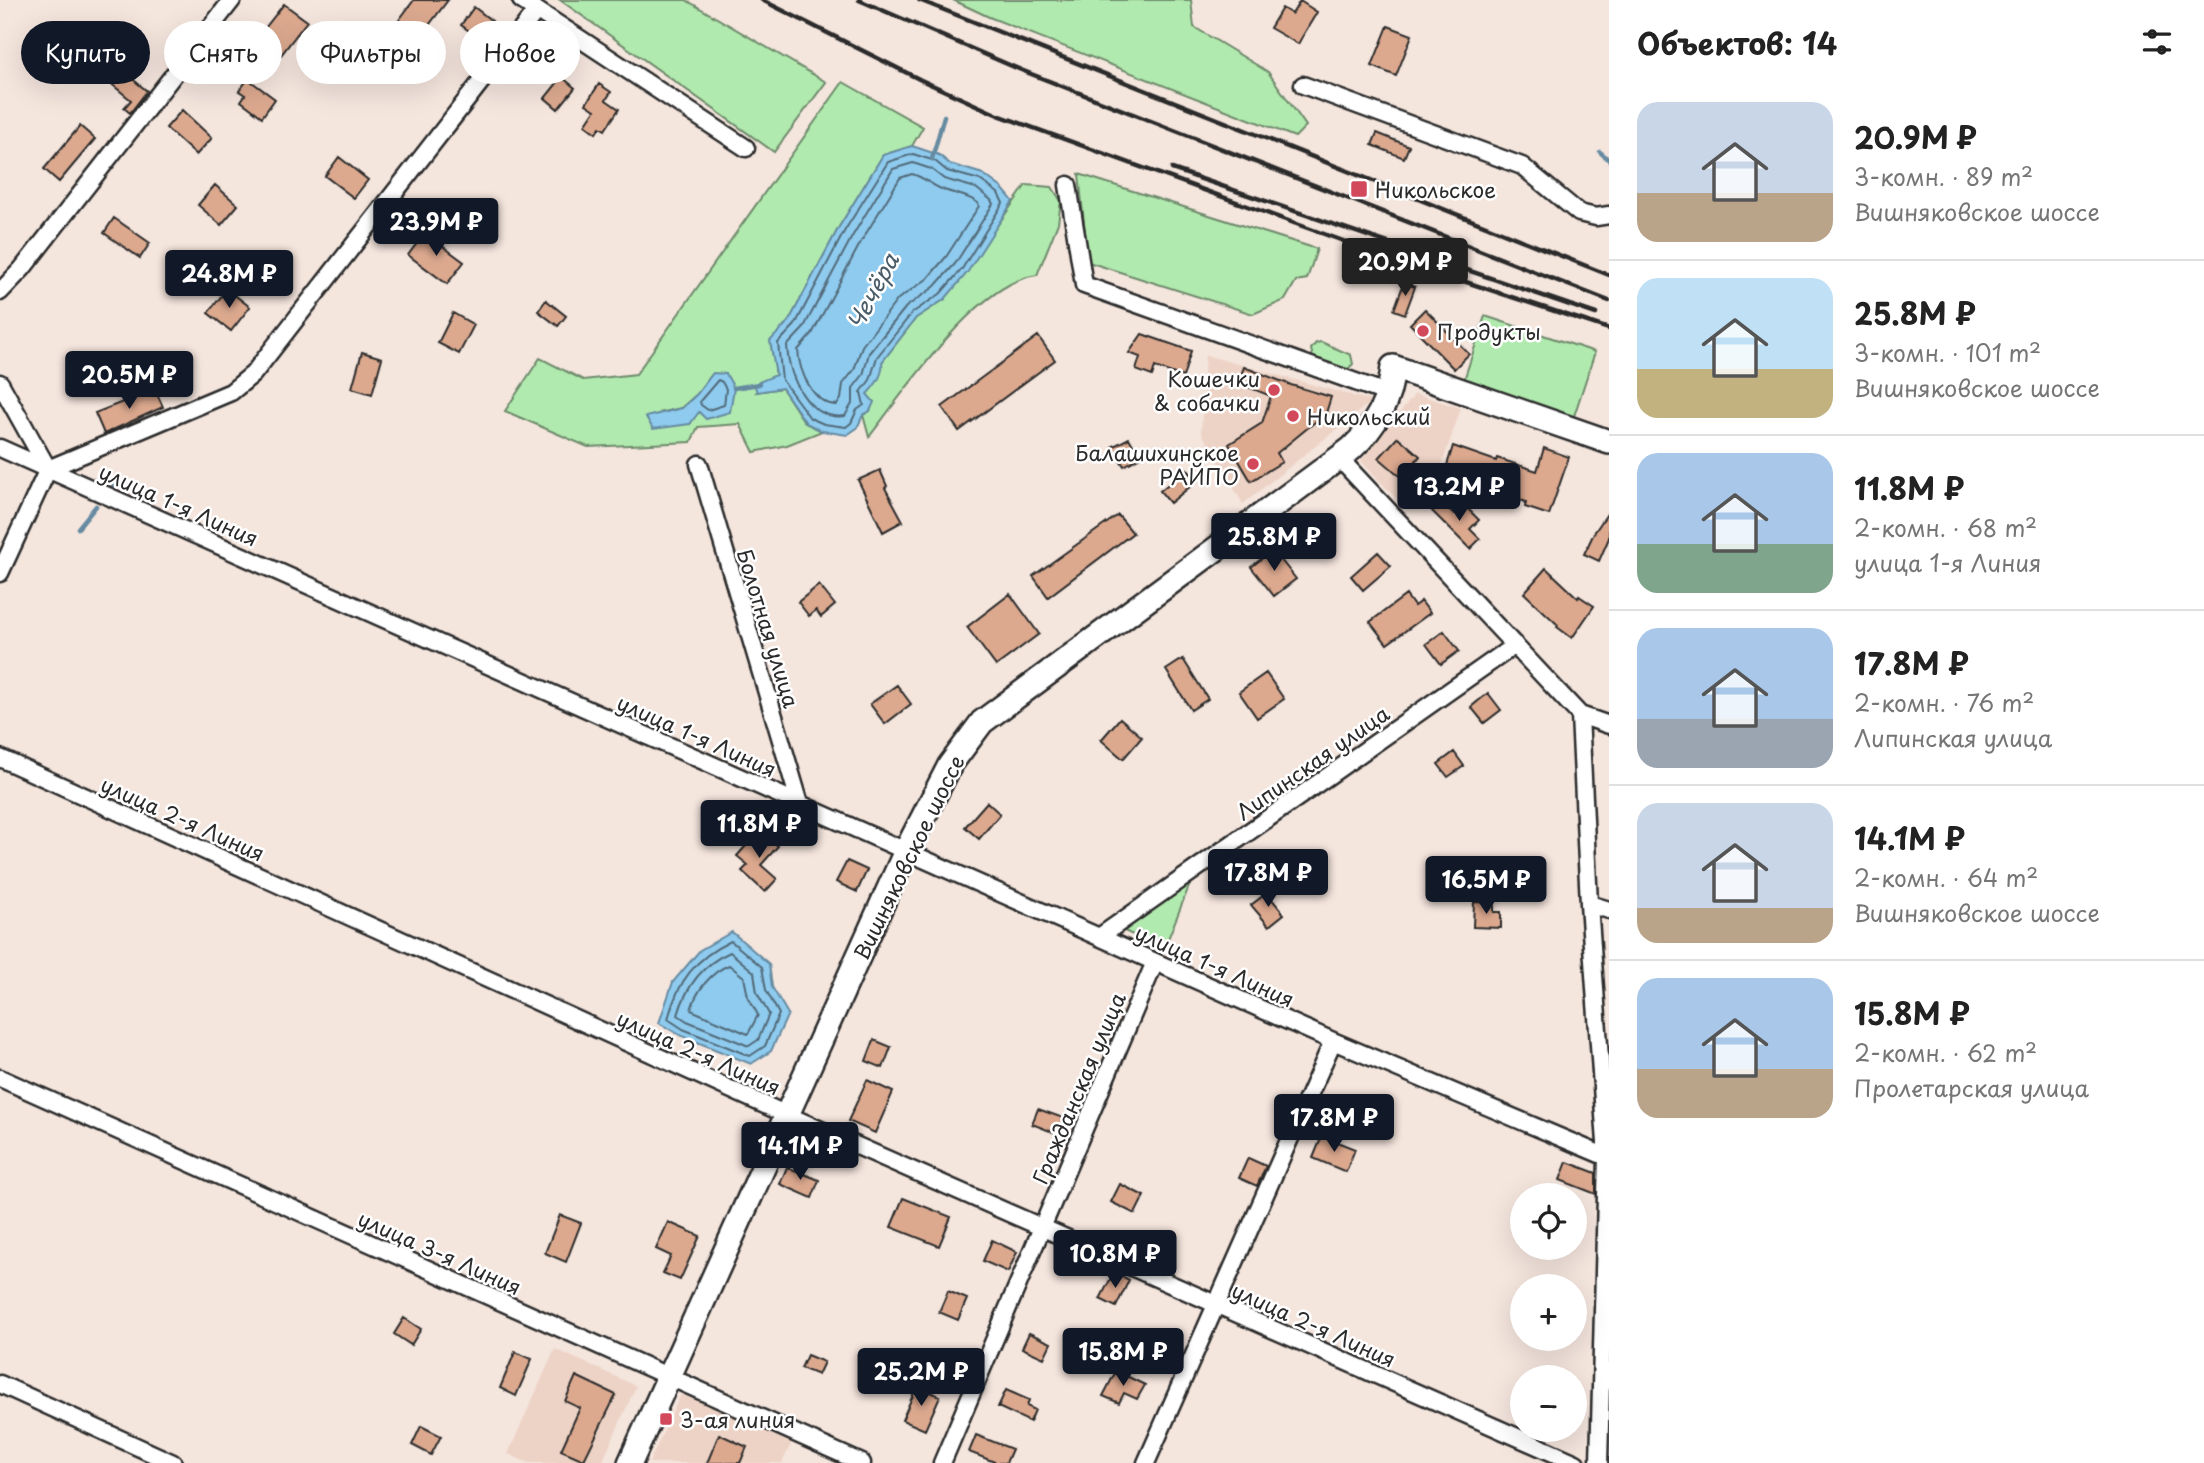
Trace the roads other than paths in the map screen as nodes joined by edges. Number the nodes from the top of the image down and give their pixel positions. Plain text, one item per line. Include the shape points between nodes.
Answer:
1 (232, 0) edge
2 (521, 0) edge
3 (536, 11) junction
4 (1303, 85) dead end
5 (746, 148) dead end
6 (1068, 186) dead end
7 (1609, 215) edge
8 (0, 292) edge
9 (0, 383) edge
10 (1389, 394) junction
11 (1609, 442) edge
12 (0, 447) edge
13 (1339, 458) junction
14 (699, 464) dead end
15 (48, 469) junction
16 (0, 573) edge
17 (1515, 645) junction
18 (1580, 715) junction
19 (1609, 725) edge
20 (0, 758) edge
21 (800, 804) junction
22 (906, 851) junction
23 (1589, 904) junction
24 (1609, 911) edge
25 (1099, 937) junction
26 (1155, 962) junction
27 (1333, 1041) junction
28 (0, 1078) edge
29 (787, 1115) junction
30 (1608, 1158) edge
31 (1042, 1227) junction
32 (1216, 1304) junction
33 (668, 1377) junction
34 (0, 1384) edge
35 (173, 1463) edge
36 (630, 1463) edge
37 (862, 1463) edge
38 (942, 1463) edge
39 (1146, 1463) edge
40 (1576, 1463) edge
41 (1599, 1463) edge

1 - 8 street
2 - 3 street
3 - 5 street
3 - 15 street via 253,374 231,393
4 - 7 street via 1522,166 1579,213
6 - 10 street via 1084,285
9 - 15 street
10 - 11 street, Вишняковское шоссе via 1393,367
10 - 13 street, Вишняковское шоссе via 1373,426
12 - 15 street, улица 1-я Линия
13 - 17 street
13 - 22 street, Вишняковское шоссе via 982,722 950,765
14 - 21 street, Болотная улица
15 - 16 street
15 - 21 street, улица 1-я Линия
17 - 18 street
17 - 25 street, Липинская улица
18 - 19 street
18 - 23 street
20 - 29 street, улица 2-я Линия
21 - 22 street, улица 1-я Линия
22 - 25 street, улица 1-я Линия
22 - 29 street, Вишняковское шоссе
23 - 24 street
23 - 30 street
25 - 26 street, улица 1-я Линия
26 - 27 street, улица 1-я Линия
26 - 31 street, Гражданская улица
27 - 30 street, улица 1-я Линия
27 - 32 street
28 - 33 street, улица 3-я Линия
29 - 31 street, улица 2-я Линия
29 - 33 street, Вишняковское шоссе
30 - 41 street
31 - 32 street, улица 2-я Линия
31 - 38 street, Гражданская улица
32 - 39 street
32 - 40 street, улица 2-я Линия
33 - 36 street, Вишняковское шоссе
33 - 37 street, улица 3-я Линия
34 - 35 street

